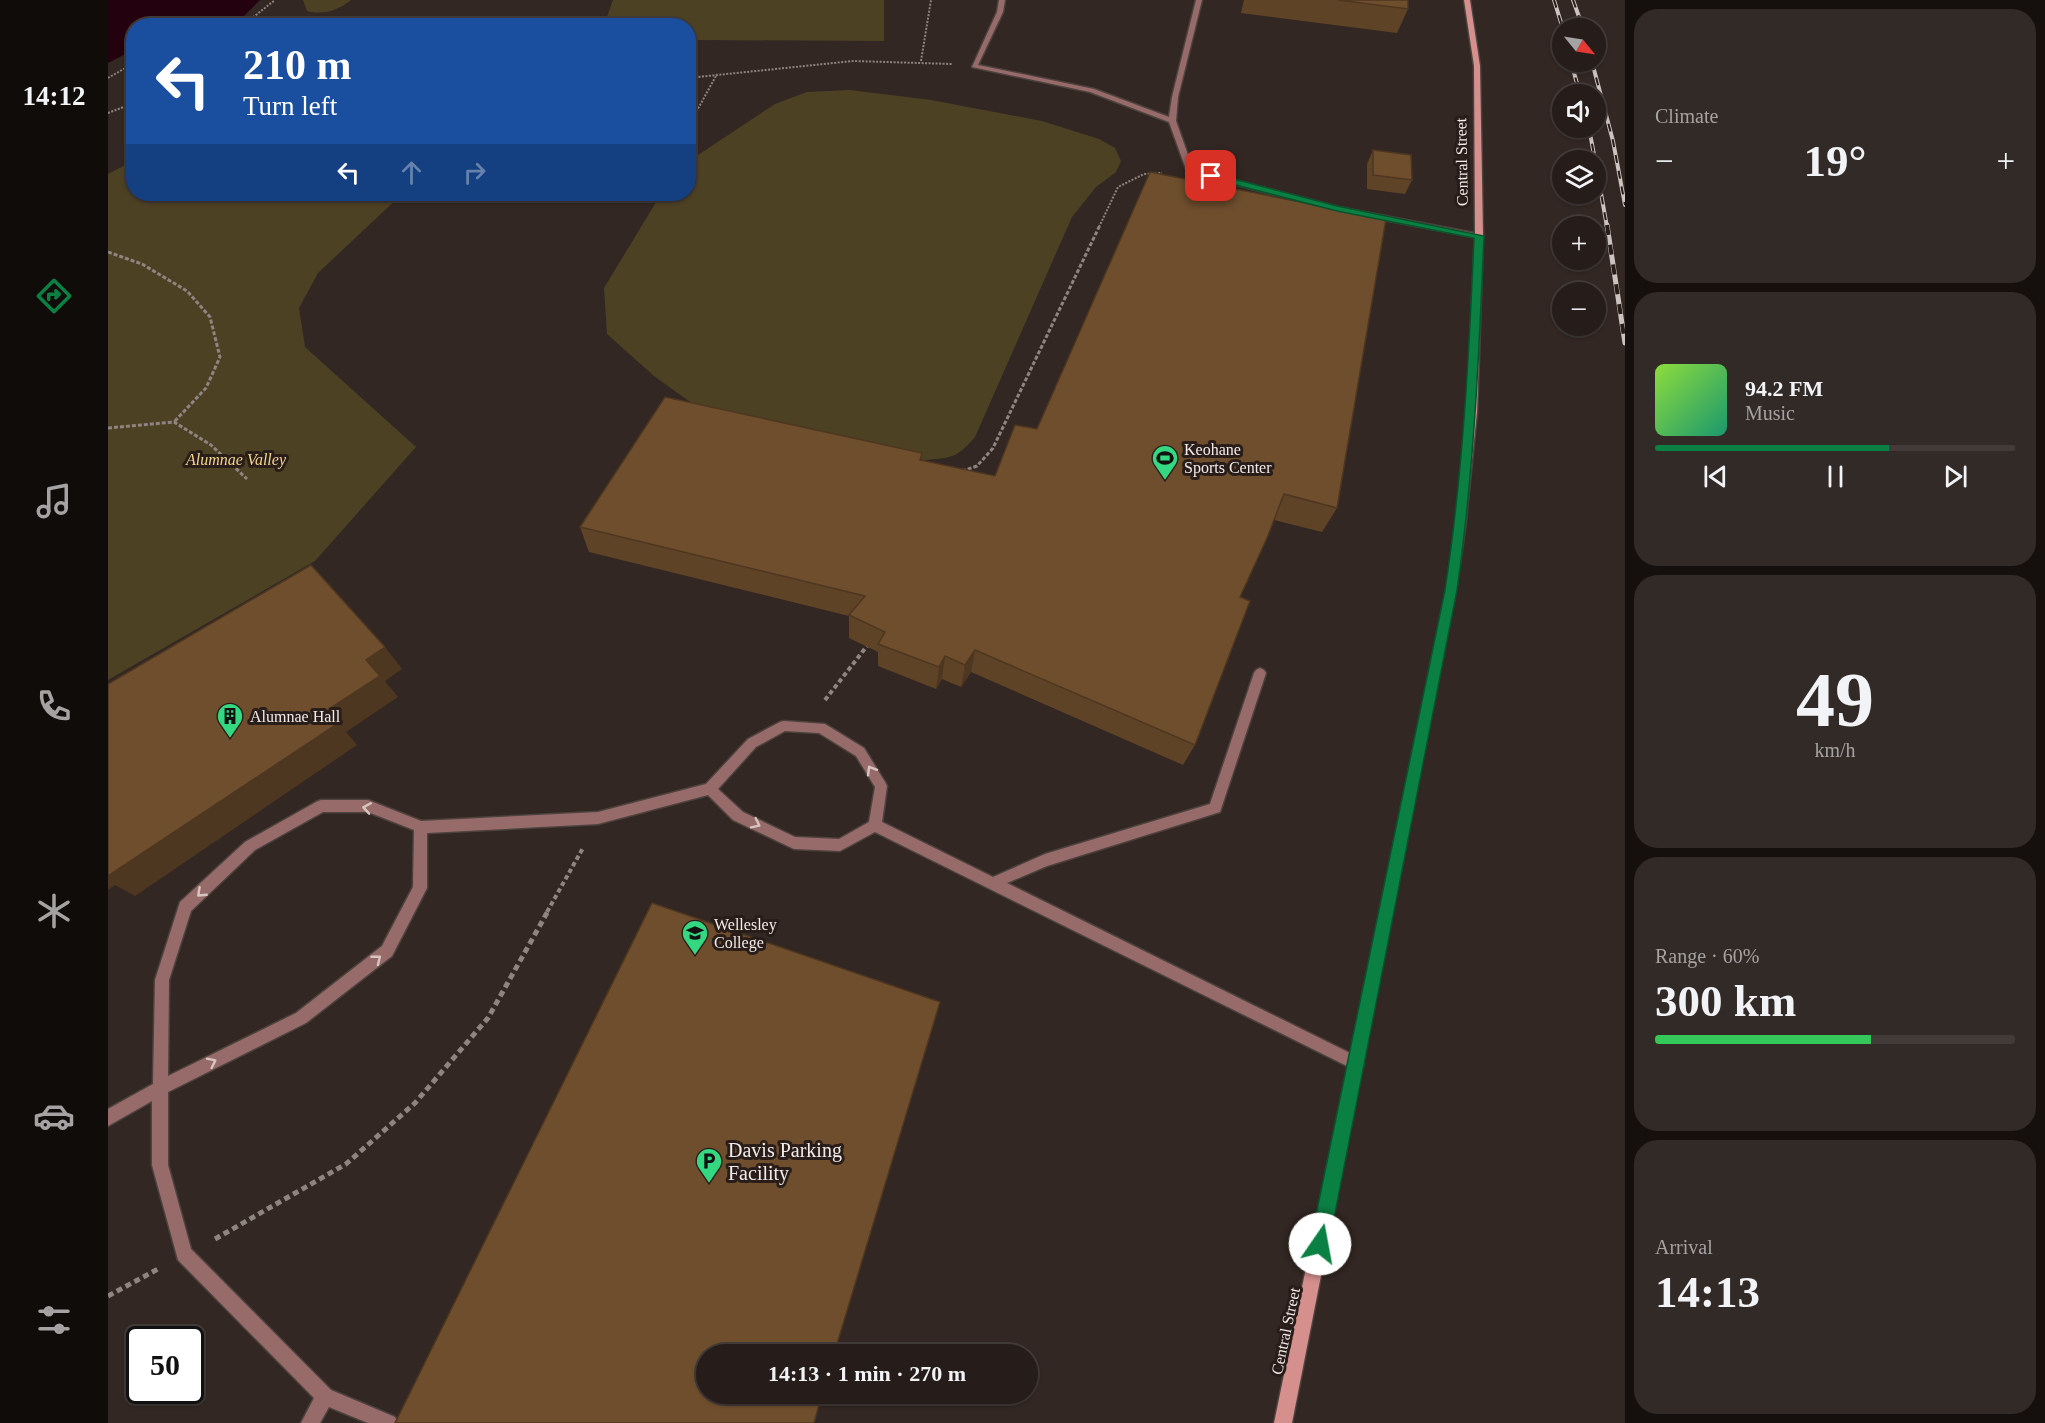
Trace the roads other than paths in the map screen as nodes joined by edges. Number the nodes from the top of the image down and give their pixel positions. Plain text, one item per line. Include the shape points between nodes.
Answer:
1 (1002, 0) edge
2 (1199, 0) edge
3 (1467, 0) edge
4 (1172, 121) junction
5 (1479, 236) junction
6 (1260, 673) dead end
7 (710, 789) junction
8 (875, 825) junction
9 (421, 828) junction
10 (993, 883) junction
11 (1357, 1064) junction
12 (160, 1088) junction
13 (108, 1118) edge
14 (325, 1396) junction
15 (310, 1423) edge
16 (389, 1423) edge
17 (1283, 1423) edge

1 - 4 lane via 974,66 1092,90
2 - 4 lane
3 - 5 main road, Central Street via 1477,66
4 - 5 lane via 1190,170 1337,209
5 - 11 main road, Central Street via 1472,412 1460,529
6 - 10 lane via 1215,808 1044,860
7 -> 8 lane via 738,816 795,843 840,844
8 -> 7 lane via 881,786 860,752 821,728 784,726 752,743
7 - 9 lane via 598,818
8 - 10 lane
12 -> 9 lane via 301,1018 387,951 420,888
9 -> 12 lane via 368,806 321,806 250,846 185,907 162,980
10 - 11 lane
11 - 17 main road, Central Street
12 - 13 lane
12 - 14 lane via 160,1165 184,1254
14 - 15 lane
14 - 16 lane

